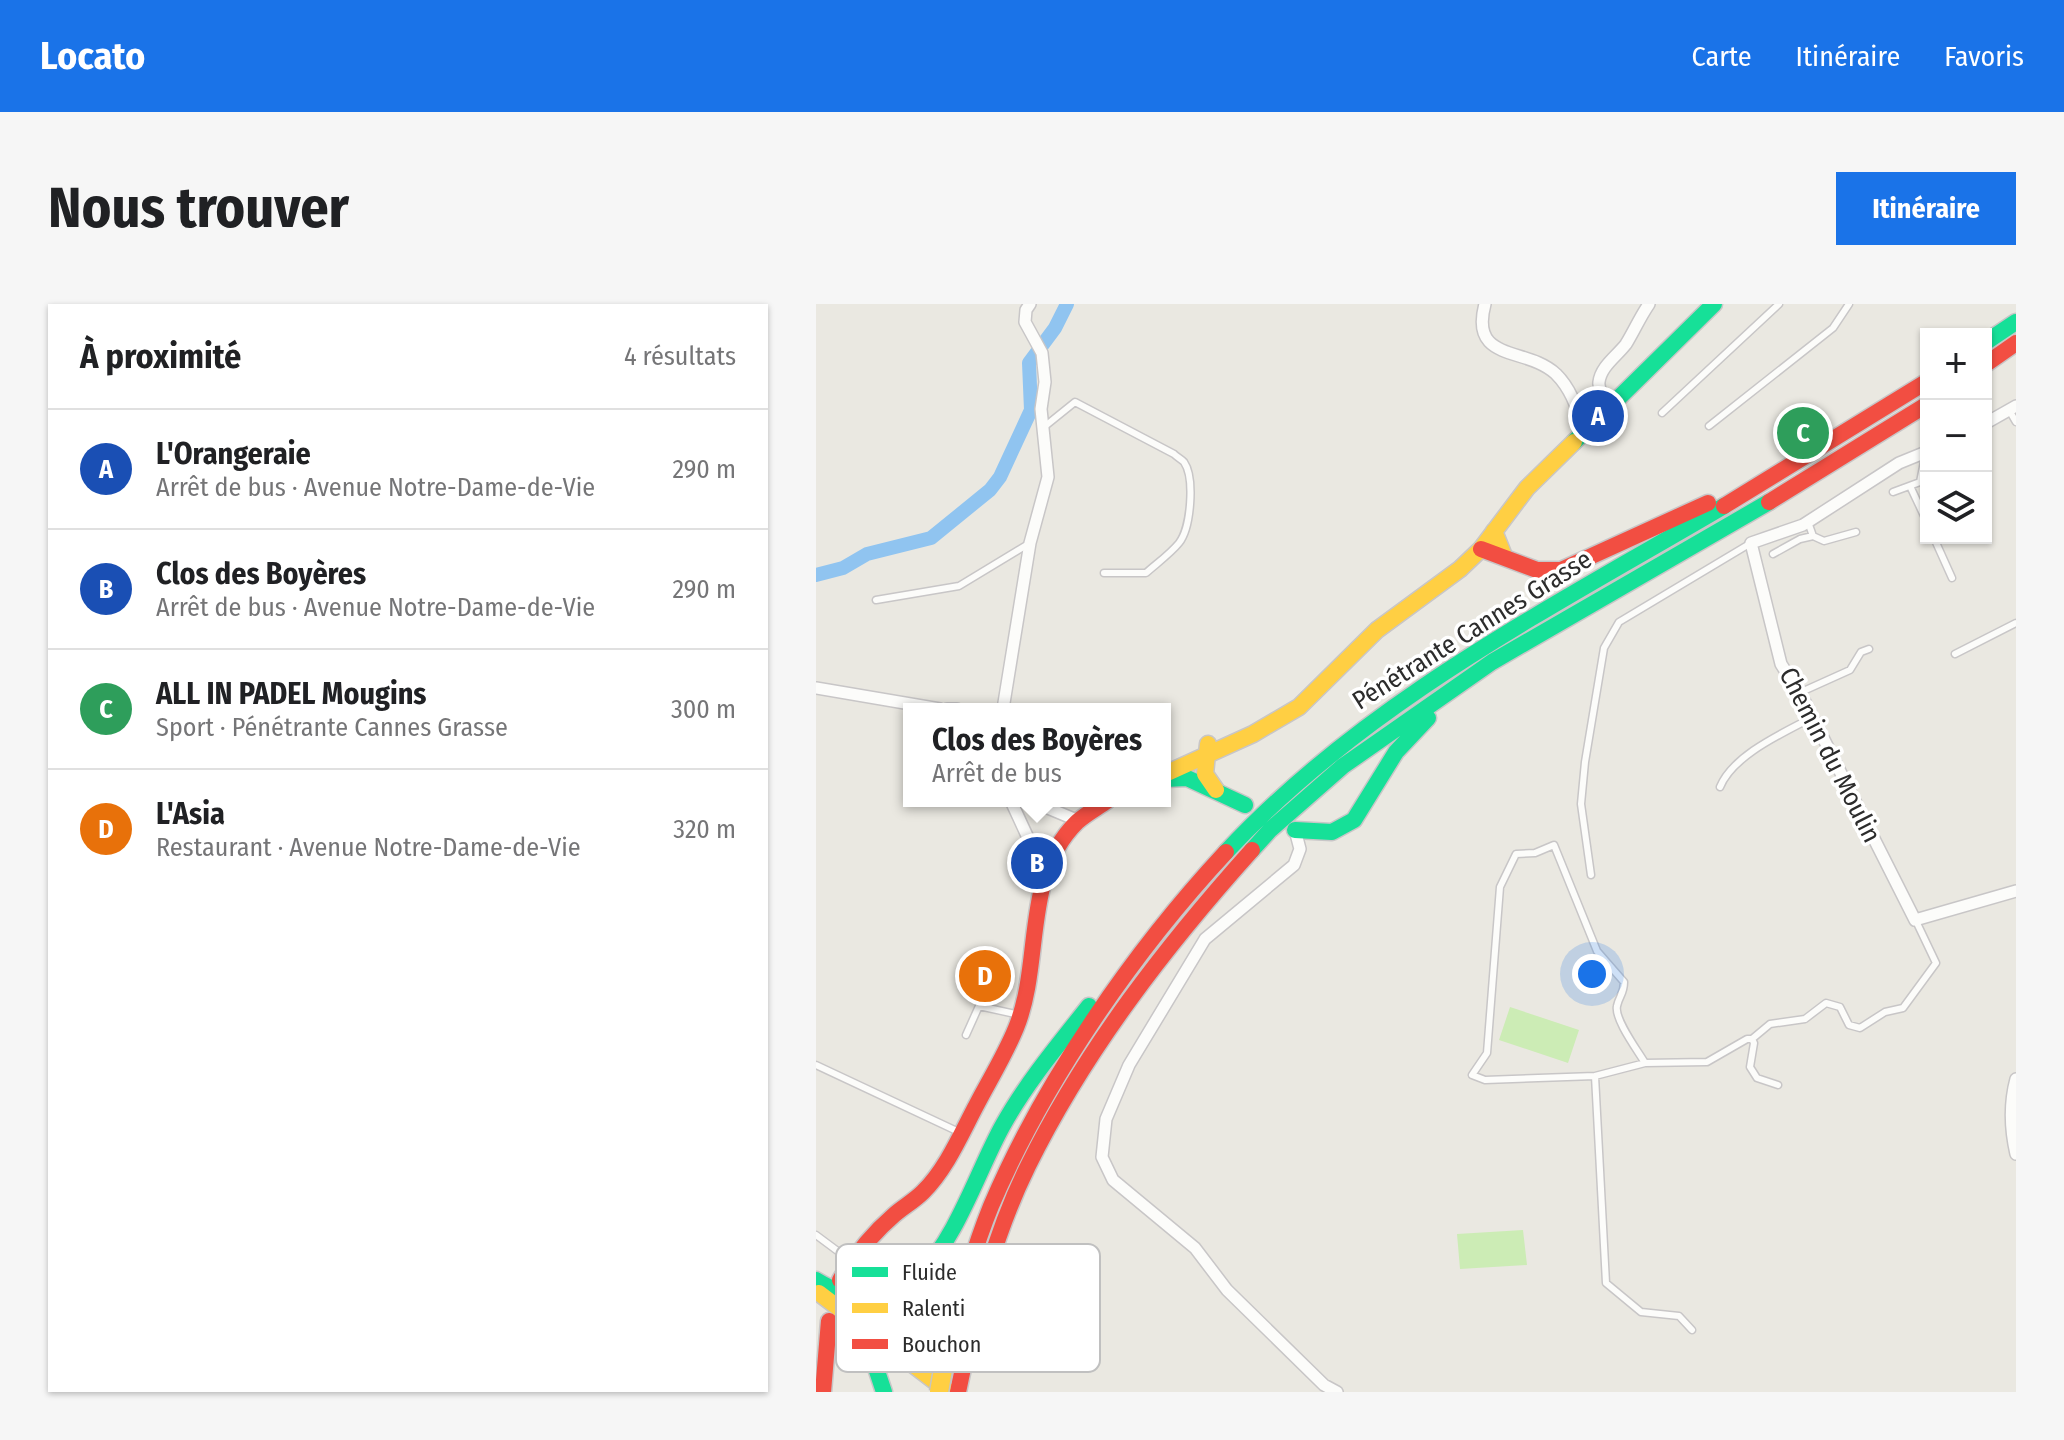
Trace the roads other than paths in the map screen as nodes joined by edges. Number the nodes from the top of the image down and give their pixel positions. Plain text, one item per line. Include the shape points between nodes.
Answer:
1 (1030, 304) edge
2 (1485, 304) edge
3 (1649, 304) edge
4 (1714, 304) edge
5 (1779, 304) edge
6 (1849, 304) edge
7 (2016, 322) edge
8 (1992, 338) edge
9 (2016, 343) edge
10 (1992, 360) edge
11 (1920, 386) edge
12 (1611, 404) junction
13 (2013, 408) edge
14 (1920, 409) edge
15 (1662, 413) dead end
16 (1992, 420) edge
17 (2016, 422) edge
18 (1709, 426) dead end
19 (1044, 427) junction
20 (1584, 430) junction
21 (1920, 454) edge
22 (1809, 455) junction
23 (1922, 472) edge
24 (1910, 486) junction
25 (1893, 492) dead end
26 (1920, 507) edge
27 (1808, 522) junction
28 (1494, 531) junction
29 (1856, 532) dead end
30 (1813, 536) junction
31 (1030, 543) junction
32 (1751, 543) junction
33 (1937, 544) edge
34 (1481, 549) junction
35 (1773, 554) dead end
36 (1504, 556) junction
37 (1104, 573) dead end
38 (1952, 578) dead end
39 (1606, 598) junction
40 (876, 600) dead end
41 (2016, 623) edge
42 (1869, 649) dead end
43 (1955, 654) dead end
44 (816, 688) edge
45 (1799, 693) junction
46 (905, 703) edge
47 (1004, 703) edge
48 (1813, 717) junction
49 (1207, 751) junction
50 (1171, 762) edge
51 (1171, 773) edge
52 (1171, 777) edge
53 (1720, 787) dead end
54 (1216, 790) junction
55 (1245, 805) dead end
56 (1014, 807) edge
57 (1045, 807) edge
58 (1084, 807) edge
59 (1096, 807) edge
60 (1074, 819) junction
61 (1295, 830) joint
62 (1043, 860) junction
63 (1591, 875) dead end
64 (2016, 891) edge
65 (1177, 908) junction
66 (1915, 920) junction
67 (1016, 1014) junction
68 (966, 1035) dead end
69 (1752, 1039) junction
70 (1645, 1063) junction
71 (816, 1065) edge
72 (1595, 1076) junction
73 (2016, 1079) edge
74 (1778, 1085) dead end
75 (957, 1131) junction
76 (2016, 1154) edge
77 (816, 1235) edge
78 (863, 1244) edge
79 (943, 1244) edge
80 (979, 1244) edge
81 (998, 1244) edge
82 (836, 1250) edge
83 (816, 1280) edge
84 (816, 1290) edge
85 (836, 1290) edge
86 (816, 1298) edge
87 (836, 1305) edge
88 (836, 1317) edge
89 (829, 1321) dead end
90 (1692, 1330) dead end
91 (879, 1372) edge
92 (923, 1372) edge
93 (942, 1372) edge
94 (962, 1372) edge
95 (1320, 1389) edge
96 (823, 1392) edge
97 (884, 1392) edge
98 (939, 1392) edge
99 (949, 1392) edge
100 (958, 1392) edge
101 (1337, 1392) edge

1 - 19 street via 1025,322 1039,348
2 - 20 street via 1482,334 1494,345 1553,371 1570,391
3 - 12 street via 1600,378 1598,386
4 - 12 main road
5 - 15 lane
6 - 18 lane via 1833,328
7 - 8 main road
9 - 10 main road
11 - 22 main road, Pénétrante Cannes Grasse
12 - 20 main road
13 - 16 street
13 - 17 lane
14 - 39 main road, Pénétrante Cannes Grasse
19 - 31 street via 1048,477
19 - 37 lane via 1075,402 1185,463 1190,499 1178,545 1146,573
20 - 28 main road
21 - 27 street
22 - 36 main road via 1561,570 1537,570
22 - 65 main road, Pénétrante Cannes Grasse via 1403,701 1286,793
23 - 24 lane via 1920,482
24 - 25 lane
24 - 26 lane
27 - 30 lane
27 - 32 street
28 - 34 main road
28 - 36 main road
29 - 30 lane via 1824,541
30 - 35 lane
31 - 40 lane via 959,586
31 - 47 street
32 - 45 street, Chemin du Moulin via 1781,664
32 - 63 lane via 1619,622 1604,648 1581,804
33 - 38 lane
34 - 36 main road
34 - 49 main road via 1377,630 1325,680 1265,722
39 - 61 main road via 1411,732 1354,823 1330,833
39 - 81 main road, Pénétrante Cannes Grasse via 1492,662 1343,766 1270,830 1197,911 1104,1036 1027,1168
41 - 43 lane
42 - 45 lane via 1850,670
44 - 46 street
45 - 48 street, Chemin du Moulin
48 - 53 lane via 1726,772
48 - 66 street, Chemin du Moulin
49 - 50 main road
49 - 51 main road
49 - 54 main road via 1206,779
52 - 54 main road
54 - 55 main road
56 - 62 street
57 - 60 street
58 - 60 main road
59 - 60 main road
60 - 62 main road
61 - 95 street via 1300,849 1294,865 1205,939 1129,1065 1106,1119 1102,1157 1113,1180 1195,1248
62 - 67 main road via 1029,893
64 - 66 street
65 - 79 main road via 1112,976 1023,1094
65 - 80 main road, Pénétrante Cannes Grasse, bridge via 1087,1030 1028,1129
66 - 69 lane, Chemin du Moulin via 1936,963 1903,1008 1860,1028 1849,1025 1840,1007 1826,1003 1805,1019 1770,1024
67 - 68 lane via 979,1006
67 - 75 main road
69 - 70 lane via 1707,1062
69 - 74 lane via 1750,1067 1757,1078
70 - 72 lane
70 - 72 lane via 1617,1016 1624,982 1597,951 1554,845 1516,854 1500,887 1487,1053 1472,1075 1485,1080
71 - 75 lane
72 - 90 lane via 1606,1283 1641,1312 1679,1316
73 - 76 street via 2010,1102
75 - 78 main road via 912,1189 908,1202
77 - 82 lane
83 - 85 main road
84 - 87 main road
86 - 88 main road
89 - 96 main road
91 - 97 main road
92 - 99 main road
93 - 98 main road, Pénétrante Cannes Grasse, bridge
94 - 100 main road, Pénétrante Cannes Grasse
95 - 101 street

